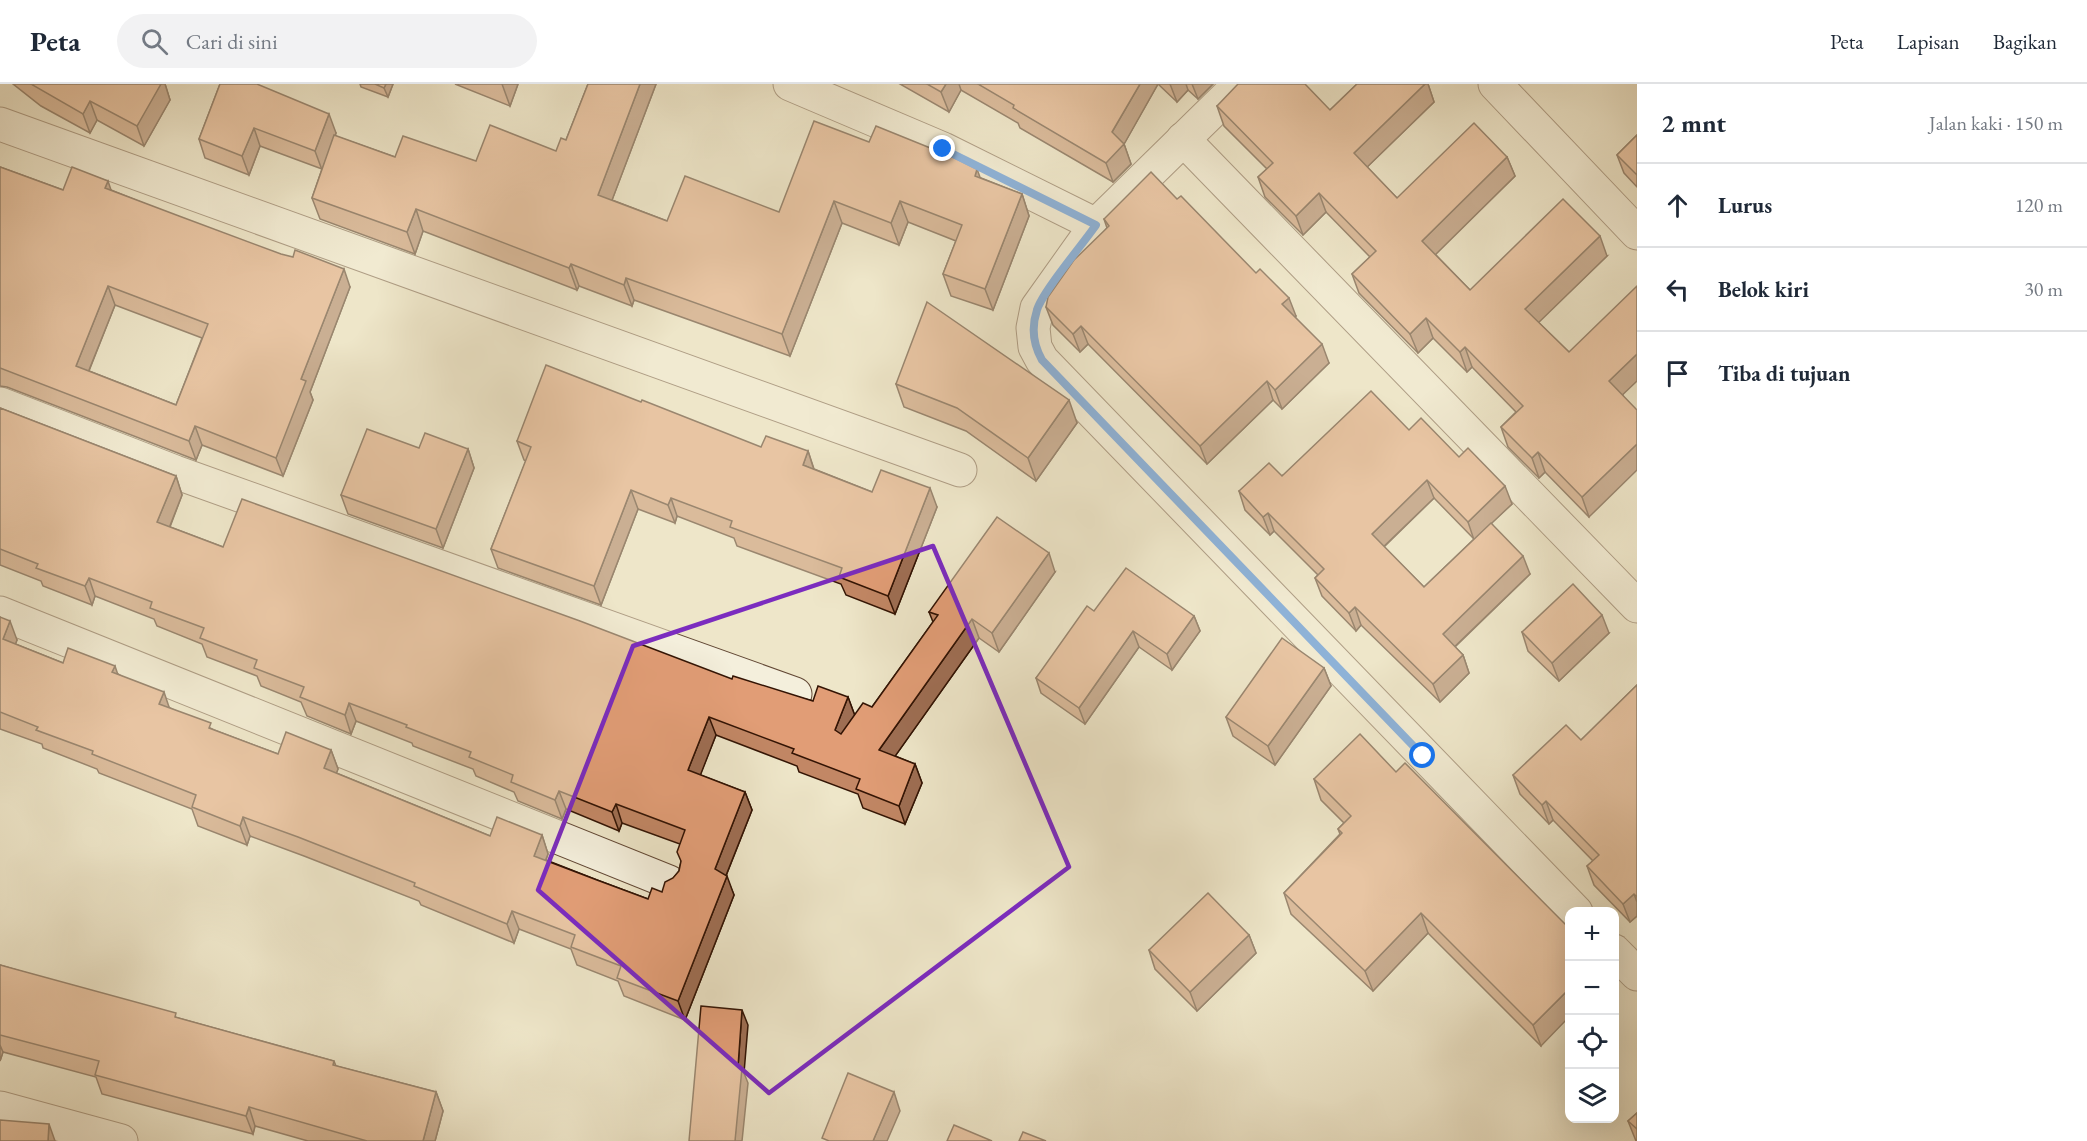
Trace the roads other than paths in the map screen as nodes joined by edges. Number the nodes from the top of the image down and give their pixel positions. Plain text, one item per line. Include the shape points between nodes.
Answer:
1 (790, 84) edge
2 (1240, 84) edge
3 (1494, 84) edge
4 (0, 124) edge
5 (1183, 138) junction
6 (1096, 225) junction
7 (1637, 233) edge
8 (0, 404) edge
9 (960, 470) dead end
10 (1637, 606) edge
11 (0, 613) edge
12 (795, 694) edge
13 (669, 882) edge
14 (1571, 907) edge
15 (1619, 956) edge
16 (1637, 974) edge
17 (0, 1108) edge
18 (121, 1141) edge

1 - 6 street via 943,149
2 - 5 street
3 - 7 street
4 - 9 street
5 - 6 street
5 - 10 street
6 - 14 street via 1037,308 1034,338 1042,360
8 - 12 street via 176,472
11 - 13 street
15 - 16 street
17 - 18 street

